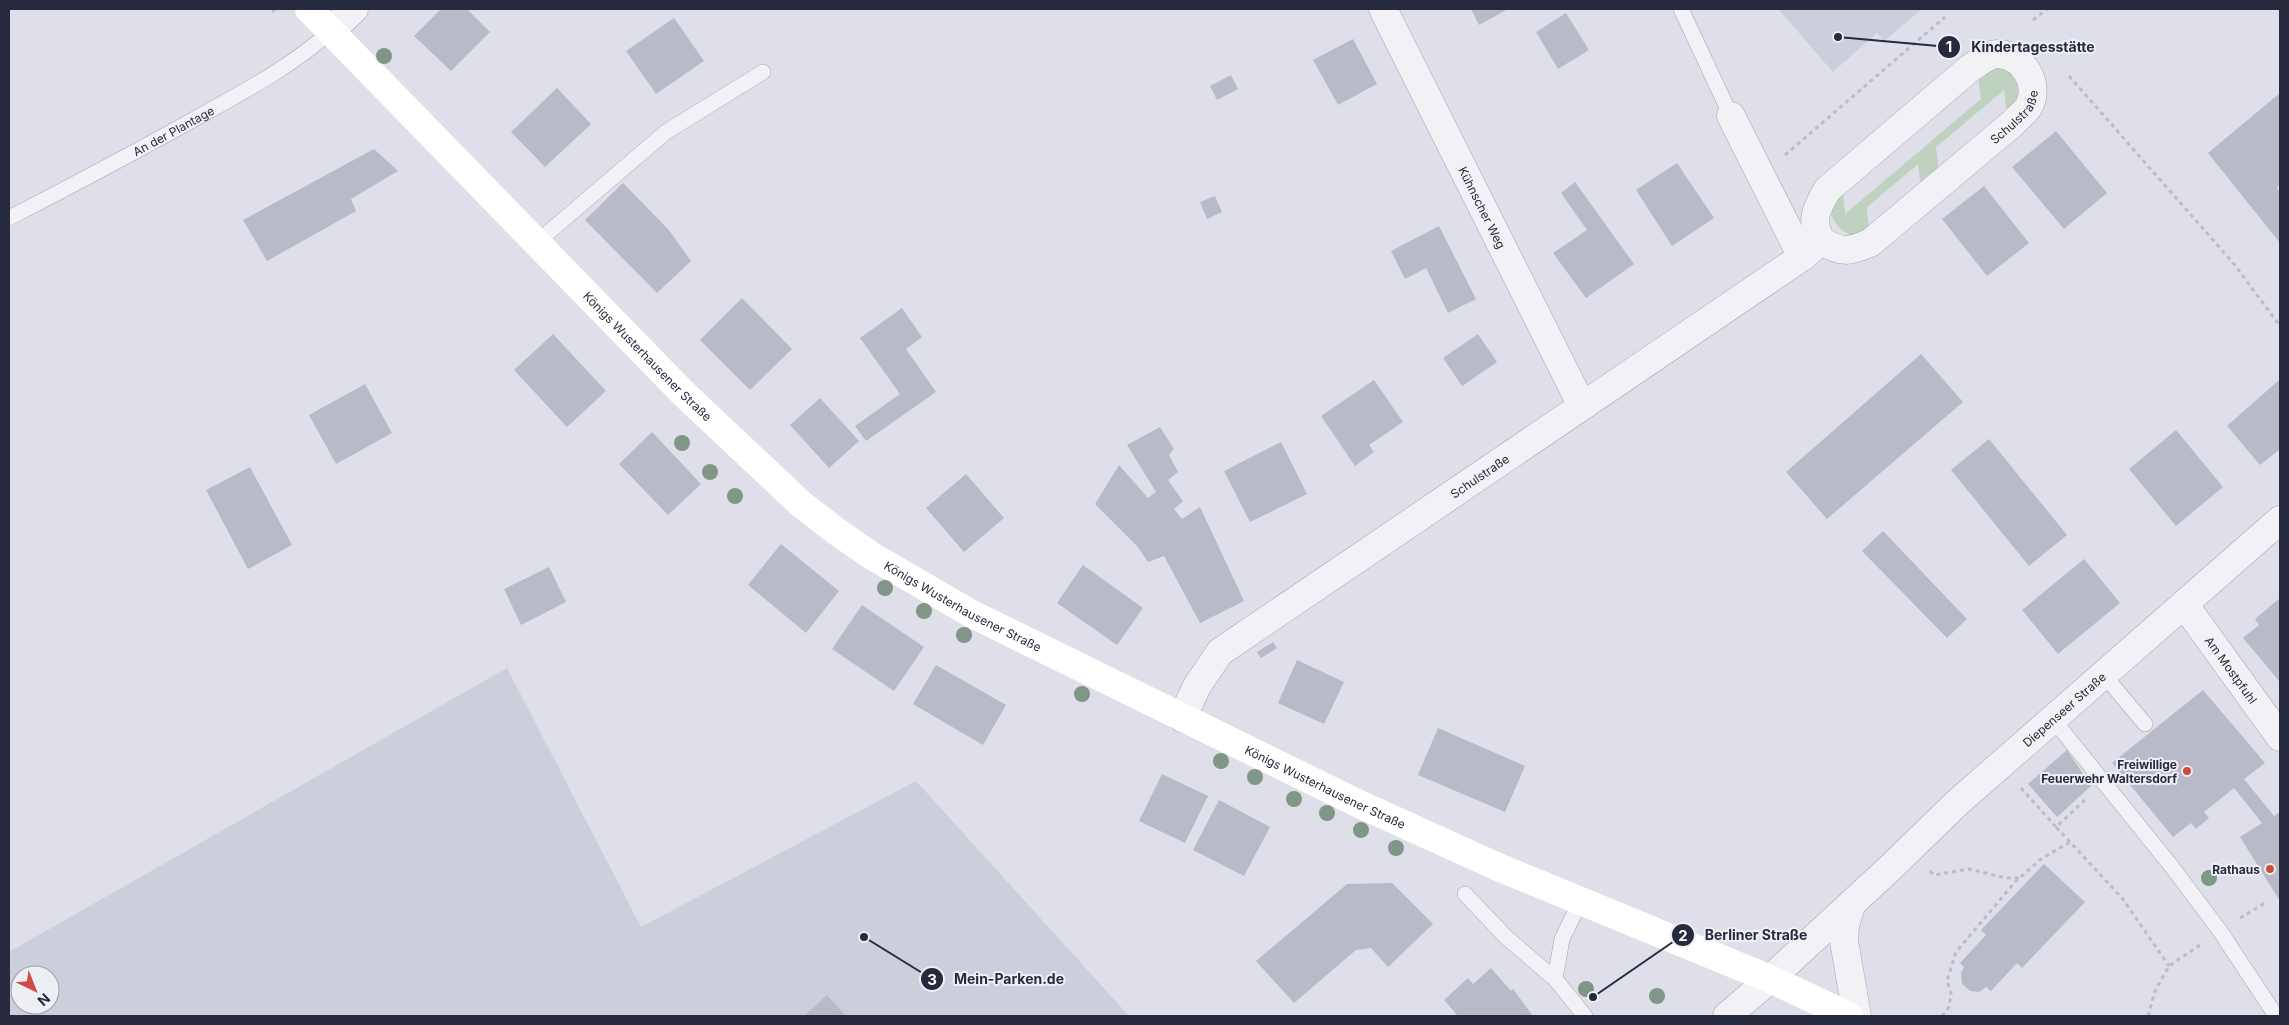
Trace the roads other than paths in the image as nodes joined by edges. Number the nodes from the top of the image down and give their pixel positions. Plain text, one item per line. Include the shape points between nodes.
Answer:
1 (309, 9) edge
2 (354, 9) edge
3 (1383, 9) edge
4 (1681, 9) edge
5 (331, 31) junction
6 (763, 72) dead end
7 (1731, 116) joint
8 (9, 218) edge
9 (536, 243) junction
10 (1812, 249) junction
11 (1582, 406) junction
12 (2280, 520) edge
13 (2184, 604) junction
14 (2103, 674) junction
15 (1182, 718) junction
16 (2052, 718) junction
17 (2145, 724) dead end
18 (2280, 737) edge
19 (1465, 894) dead end
20 (1581, 900) junction
21 (1852, 903) junction
22 (1555, 978) junction
23 (1770, 979) junction
24 (1585, 1016) edge
25 (1727, 1016) edge
26 (1849, 1016) edge
27 (1857, 1016) edge
28 (2276, 1016) edge

1 - 5 main road, Königs Wusterhausener Straße
2 - 5 street
3 - 11 street, Kühnscher Weg
4 - 7 lane
5 - 8 lane, An der Plantage via 310,50 249,88
5 - 9 main road, Königs Wusterhausener Straße
6 - 9 lane via 666,132
7 - 10 street
9 - 15 main road, Königs Wusterhausener Straße via 683,393 781,486 836,531 970,613
10 - 10 street, Schulstraße via 1817,208 1827,190 1969,69 1985,58 2000,54 2018,62 2029,74 2034,89 2029,106 1870,243 1851,251
10 - 11 street, Schulstraße
11 - 15 street, Schulstraße via 1220,652 1197,686
12 - 13 street, Diepenseer Straße
13 - 14 street, Diepenseer Straße
13 - 18 street, Am Mostpfuhl
14 - 16 street, Diepenseer Straße
14 - 17 lane
15 - 20 main road, Königs Wusterhausener Straße via 1355,802 1498,867
16 - 21 street, Diepenseer Straße
16 - 28 lane via 2172,867 2220,931
19 - 22 lane via 1506,938
20 - 22 lane via 1562,939
20 - 23 main road, Königs Wusterhausener Straße
21 - 23 street, Diepenseer Straße
21 - 27 street, Diepenseer Straße via 1844,941
22 - 24 lane
23 - 25 street, Diepenseer Straße
23 - 26 main road, Königs Wusterhausener Straße

